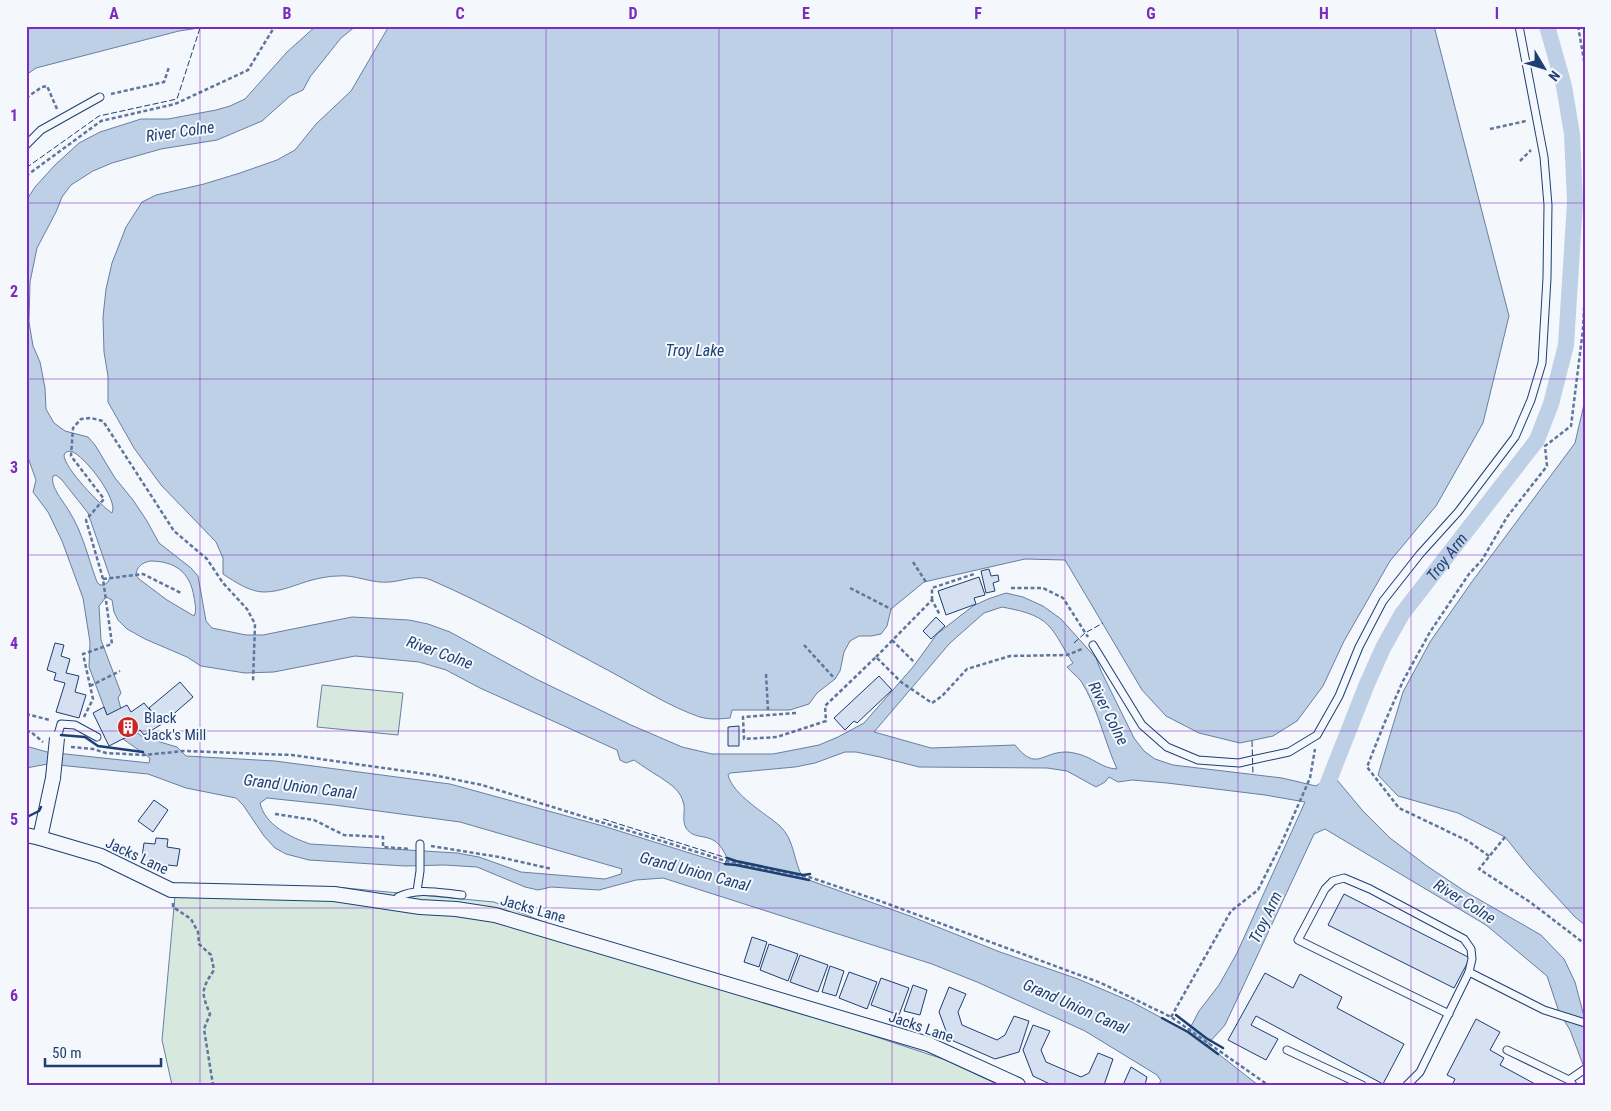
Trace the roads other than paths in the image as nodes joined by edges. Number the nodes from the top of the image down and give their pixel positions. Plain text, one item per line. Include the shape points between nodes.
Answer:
1 (1519, 26) edge
2 (100, 97) road end
3 (26, 145) edge
4 (1090, 646) road end
5 (97, 737) dead end
6 (57, 738) joint
7 (33, 837) edge
8 (420, 848) road end
9 (417, 891) junction
10 (462, 895) dead end
11 (397, 904) junction
12 (1469, 972) junction
13 (1449, 1014) junction
14 (1585, 1023) edge
15 (1286, 1050) dead end
16 (1507, 1050) dead end
17 (1583, 1071) edge
18 (1571, 1082) edge
19 (1018, 1085) edge
20 (1362, 1085) edge
21 (1407, 1085) edge

1 - 4 lane via 1544,157 1548,205 1542,363 1515,437 1458,512 1383,601 1339,696 1317,734 1288,752 1239,762 1198,760 1167,748 1142,725
2 - 3 lane via 41,130
5 - 6 lane via 75,725 61,724
6 - 7 street, bridge via 54,778
7 - 11 street, Jacks Lane via 101,856 171,890 334,894
8 - 9 lane
9 - 10 lane
9 - 11 lane via 398,897
11 - 19 street, Jacks Lane via 505,917 928,1044
12 - 13 lane
12 - 13 lane via 1471,949 1464,939 1344,878 1333,881 1325,889 1298,940
12 - 14 lane via 1544,1010
13 - 21 lane via 1420,1072
15 - 20 lane
16 - 18 lane
17 - 18 lane

